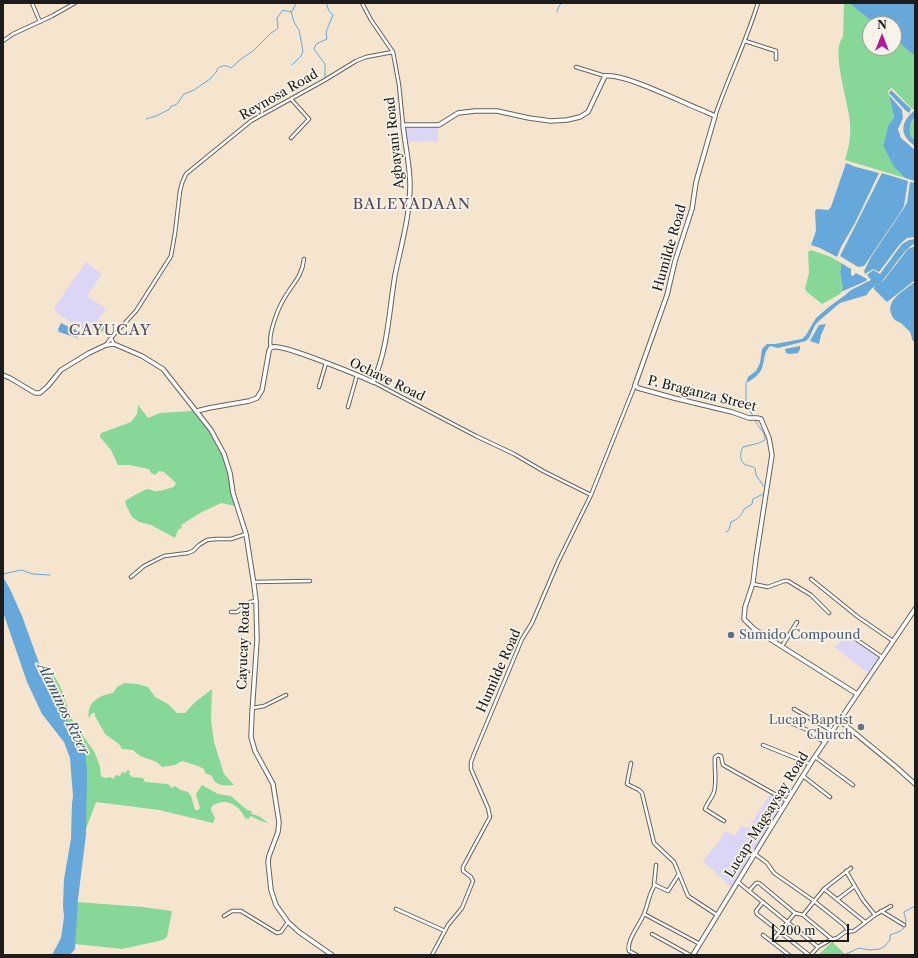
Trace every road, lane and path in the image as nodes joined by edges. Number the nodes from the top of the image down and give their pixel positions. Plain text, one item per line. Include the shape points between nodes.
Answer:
1 (32, 3) edge
2 (75, 3) edge
3 (362, 3) edge
4 (758, 3) edge
5 (40, 22) junction
6 (3, 41) edge
7 (745, 41) junction
8 (393, 52) junction
9 (776, 59) dead end
10 (576, 67) dead end
11 (605, 76) junction
12 (291, 99) junction
13 (715, 116) junction
14 (402, 125) junction
15 (291, 138) dead end
16 (304, 259) dead end
17 (112, 338) junction
18 (114, 344) junction
19 (106, 345) junction
20 (271, 348) junction
21 (326, 363) junction
22 (357, 375) junction
23 (3, 376) edge
24 (373, 382) junction
25 (635, 385) junction
26 (319, 387) dead end
27 (348, 407) dead end
28 (197, 411) junction
29 (591, 495) junction
30 (246, 534) junction
31 (131, 577) dead end
32 (811, 579) dead end
33 (310, 581) dead end
34 (254, 582) junction
35 (753, 584) junction
36 (256, 601) junction
37 (915, 609) edge
38 (231, 612) dead end
39 (829, 613) dead end
40 (797, 622) dead end
41 (847, 634) dead end
42 (893, 641) junction
43 (782, 646) junction
44 (882, 657) junction
45 (857, 694) junction
46 (286, 695) dead end
47 (252, 708) junction
48 (794, 709) dead end
49 (784, 720) dead end
50 (839, 720) junction
51 (832, 731) junction
52 (825, 742) junction
53 (763, 745) dead end
54 (815, 757) junction
55 (631, 763) dead end
56 (810, 764) junction
57 (803, 776) junction
58 (915, 784) edge
59 (853, 785) dead end
60 (830, 797) dead end
61 (788, 801) junction
62 (724, 821) dead end
63 (755, 854) junction
64 (656, 865) dead end
65 (851, 868) dead end
66 (846, 872) junction
67 (679, 874) junction
68 (738, 882) junction
69 (654, 885) junction
70 (855, 886) junction
71 (824, 889) junction
72 (748, 891) junction
73 (838, 899) junction
74 (814, 901) junction
75 (763, 902) junction
76 (891, 906) dead end
77 (396, 910) dead end
78 (881, 911) junction
79 (795, 913) junction
80 (644, 914) junction
81 (718, 915) junction
82 (803, 915) junction
83 (875, 915) junction
84 (224, 916) dead end
85 (288, 922) junction
86 (788, 922) junction
87 (865, 922) junction
88 (904, 925) dead end
89 (444, 931) junction
90 (780, 932) junction
91 (849, 932) junction
92 (652, 934) dead end
93 (763, 935) dead end
94 (833, 940) junction
95 (772, 942) junction
96 (700, 944) junction
97 (818, 947) junction
98 (332, 955) edge
99 (432, 955) edge
100 (637, 955) edge
101 (690, 955) edge
102 (694, 955) edge
103 (789, 955) edge
104 (810, 955) edge

1 - 5 street
2 - 5 street
3 - 8 street, Agbayani Road
4 - 7 street, Humilde Road
5 - 6 street
7 - 9 street via 776,51
7 - 13 street, Humilde Road
8 - 12 street, Reynosa Road via 356,61
8 - 14 street, Agbayani Road
10 - 11 street
11 - 13 street via 619,77
11 - 14 street via 588,112 567,120 550,121 497,111 471,111 458,113 439,125
12 - 15 street via 309,119
12 - 17 street, Reynosa Road via 246,125 186,174 180,191 171,256 136,311
13 - 25 street, Humilde Road via 667,295
14 - 24 street, Agbayani Road via 410,183 408,208 385,342 379,369
16 - 20 street via 302,272 282,302 273,326 269,342
17 - 18 street
17 - 19 street, Reynosa Road
18 - 19 street
18 - 28 street, Cayucay Road via 142,356 163,369
19 - 23 street via 61,370 40,393 34,393
20 - 21 street, Ochave Road via 278,347
20 - 28 street via 262,390 257,398
21 - 22 street, Ochave Road
21 - 26 street
22 - 24 street, Ochave Road
22 - 27 street
24 - 29 street, Ochave Road
25 - 29 street, Humilde Road
25 - 35 street, P. Braganza Street via 652,392 762,420 770,438 772,451
28 - 30 street, Cayucay Road via 224,454
29 - 89 street, Humilde Road via 532,624 519,646 474,754 471,766 490,817 464,867 463,872 473,881 465,902
30 - 31 street via 231,539 207,540 188,553 164,556 144,566
30 - 34 street, Cayucay Road
32 - 42 street
33 - 34 street
34 - 36 street, Cayucay Road
35 - 39 street via 768,586 788,581 811,595
35 - 43 street via 744,618 754,629
36 - 38 street via 250,602 236,612
36 - 47 street, Cayucay Road via 257,640
37 - 42 street, Lucap-Magsaysay Road
40 - 43 street
41 - 44 street
42 - 44 street, Lucap-Magsaysay Road
43 - 45 street
44 - 45 street, Lucap-Magsaysay Road
45 - 50 street, Lucap-Magsaysay Road
46 - 47 street via 264,706
47 - 85 street, Cayucay Road via 252,741 273,784 279,822 268,862 271,890 276,905
48 - 51 street
49 - 52 street via 812,732 815,737
50 - 51 street, Lucap-Magsaysay Road
50 - 58 street
51 - 52 street, Lucap-Magsaysay Road
52 - 54 street, Lucap-Magsaysay Road
53 - 56 street
54 - 56 street, Lucap-Magsaysay Road
54 - 59 street
55 - 67 street via 627,784 642,793 654,842 674,862
56 - 57 street, Lucap-Magsaysay Road
57 - 60 street
57 - 61 street, Lucap-Magsaysay Road
61 - 62 street via 723,765 721,756 718,755 715,757 716,780 713,793 705,809
61 - 63 street, Lucap-Magsaysay Road
63 - 68 street, Lucap-Magsaysay Road
63 - 74 street via 776,874
64 - 69 street
65 - 66 street
66 - 70 street
66 - 71 street
67 - 69 street via 668,891
67 - 81 street via 688,896
68 - 72 street
68 - 81 street, Lucap-Magsaysay Road
69 - 80 street
70 - 73 street
70 - 83 street
71 - 73 street
71 - 74 street
72 - 75 street
72 - 79 street via 759,882
73 - 87 street
74 - 82 street
74 - 91 street
75 - 86 street
75 - 90 street via 756,912
76 - 78 street
77 - 89 street
78 - 83 street
78 - 88 street
79 - 82 street
79 - 86 street
80 - 96 street
80 - 100 street via 628,947 629,951
81 - 96 street, Lucap-Magsaysay Road
82 - 94 street
83 - 87 street
84 - 85 street via 232,911 241,911 277,933 281,932
85 - 98 street, Cayucay Road
86 - 90 street
86 - 97 street
87 - 91 street
89 - 99 street
90 - 95 street
90 - 104 street
91 - 94 street
92 - 101 street
93 - 95 street
94 - 97 street
95 - 103 street
96 - 102 street, Lucap-Magsaysay Road
97 - 104 street

